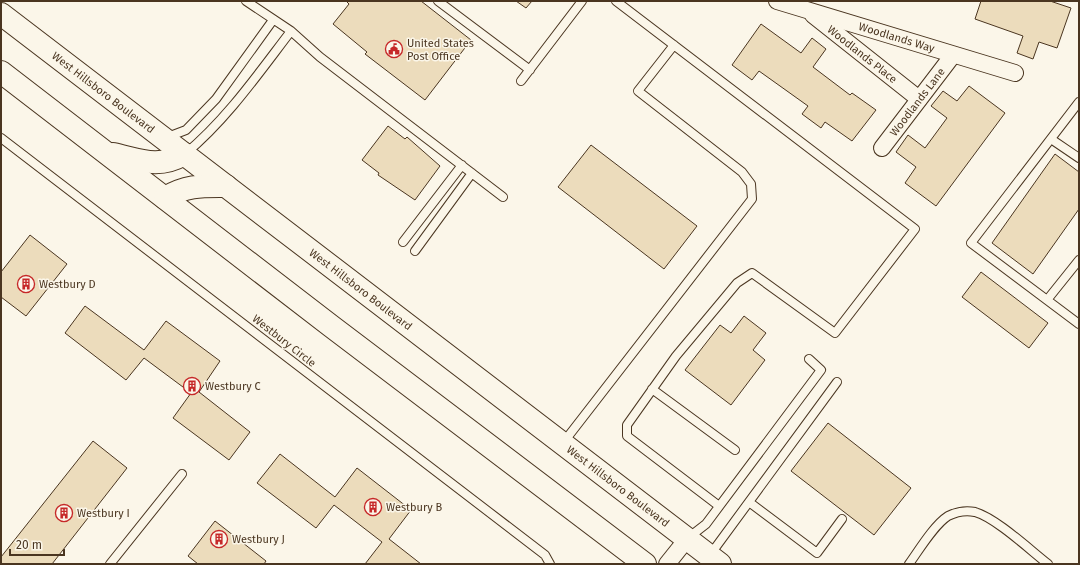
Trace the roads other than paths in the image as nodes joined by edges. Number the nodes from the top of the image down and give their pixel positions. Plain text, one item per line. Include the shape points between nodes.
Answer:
1 (246, 1) edge
2 (438, 1) edge
3 (582, 1) edge
4 (616, 1) edge
5 (777, 1) edge
6 (806, 10) junction
7 (1, 14) edge
8 (273, 20) junction
9 (291, 31) junction
10 (674, 45) junction
11 (953, 55) junction
12 (530, 70) junction
13 (1, 72) edge
14 (1015, 73) dead end
15 (521, 82) dead end
16 (919, 99) junction
17 (1079, 102) edge
18 (1, 138) edge
19 (163, 138) junction
20 (1051, 139) junction
21 (882, 148) dead end
22 (107, 153) junction
23 (184, 154) junction
24 (1079, 158) edge
25 (462, 165) junction
26 (472, 174) junction
27 (226, 186) junction
28 (503, 197) dead end
29 (166, 198) junction
30 (403, 242) dead end
31 (415, 251) dead end
32 (1079, 260) edge
33 (1047, 300) junction
34 (1079, 324) edge
35 (809, 359) dead end
36 (837, 382) dead end
37 (652, 389) junction
38 (563, 443) junction
39 (735, 450) dead end
40 (182, 474) dead end
41 (749, 502) junction
42 (719, 506) junction
43 (842, 519) dead end
44 (687, 539) junction
45 (711, 561) edge
46 (110, 564) edge
47 (550, 564) edge
48 (645, 564) edge
49 (667, 564) edge
50 (909, 564) edge
51 (1048, 564) edge

1 - 8 lane
2 - 12 lane
3 - 12 lane
4 - 10 lane
5 - 6 street, Woodlands Way
6 - 11 street, Woodlands Way
6 - 16 street, Woodlands Place
7 - 19 main road, West Hillsboro Boulevard
8 - 9 lane
8 - 19 lane via 216,100 186,130
9 - 23 lane via 230,110 207,136
9 - 25 lane via 320,57
10 - 37 lane via 915,228 835,333 752,273 737,283
10 - 38 lane via 638,91 742,172 751,184 752,199
11 - 14 street, Woodlands Way
11 - 16 street, Woodlands Lane
12 - 15 lane
13 - 22 main road
16 - 21 street, Woodlands Lane
17 - 20 lane
18 - 47 lane, Westbury Circle via 545,555
19 - 23 main road, West Hillsboro Boulevard
20 - 24 lane
20 - 33 lane via 971,242
22 - 23 main road via 156,164 173,161
22 - 29 main road
23 - 27 main road, West Hillsboro Boulevard
25 - 26 lane
25 - 30 lane
26 - 28 lane
26 - 31 lane
27 - 29 main road via 192,186
27 - 38 main road, West Hillsboro Boulevard
29 - 48 main road
32 - 33 lane
33 - 34 lane
35 - 42 lane via 821,370
36 - 41 lane
37 - 39 lane
37 - 42 lane via 627,425 627,436
38 - 44 main road, West Hillsboro Boulevard
40 - 46 lane
41 - 43 lane via 817,553
41 - 45 lane
42 - 44 lane via 706,524
44 - 45 main road, West Hillsboro Boulevard
44 - 49 street
50 - 51 lane via 938,526 948,516 961,511 975,512 990,519

